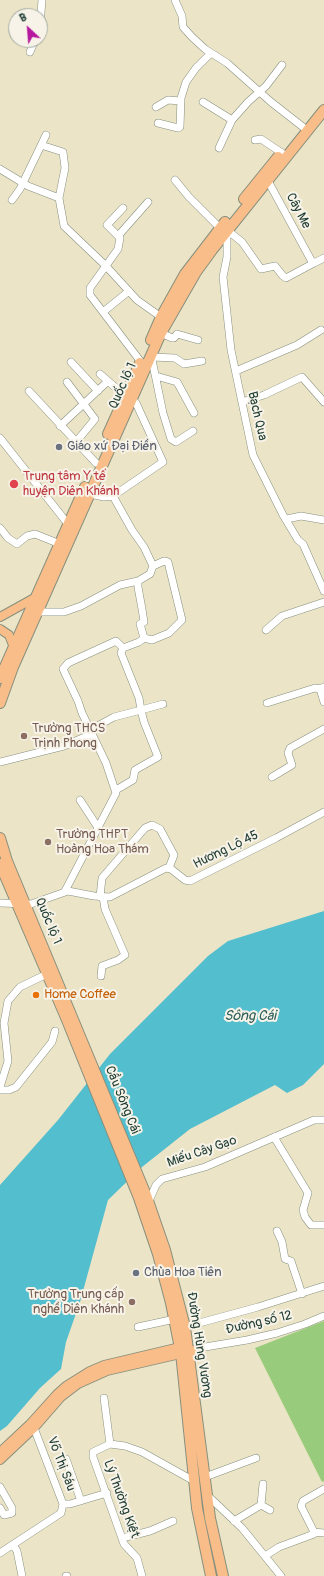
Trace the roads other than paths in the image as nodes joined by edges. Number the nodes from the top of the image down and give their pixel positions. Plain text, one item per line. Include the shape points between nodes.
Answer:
1 (175, 0) edge
2 (32, 48) edge
3 (30, 52) dead end
4 (211, 53) junction
5 (282, 66) dead end
6 (260, 92) junction
7 (181, 101) junction
8 (203, 102) dead end
9 (156, 107) dead end
10 (323, 108) edge
11 (232, 120) junction
12 (158, 123) dead end
13 (303, 127) junction
14 (46, 135) dead end
15 (255, 140) dead end
16 (41, 145) junction
17 (219, 148) dead end
18 (282, 153) junction
19 (0, 169) edge
20 (175, 180) dead end
21 (268, 181) junction
22 (22, 183) junction
23 (59, 198) junction
24 (12, 200) dead end
25 (148, 202) dead end
26 (123, 208) dead end
27 (224, 229) junction
28 (118, 236) junction
29 (324, 258) edge
30 (314, 262) junction
31 (106, 266) junction
32 (129, 291) junction
33 (103, 312) junction
34 (161, 317) junction
35 (321, 330) dead end
36 (161, 333) junction
37 (198, 340) dead end
38 (151, 356) junction
39 (202, 361) dead end
40 (71, 362) dead end
41 (141, 362) junction
42 (236, 371) junction
43 (100, 374) dead end
44 (156, 376) junction
45 (67, 382) dead end
46 (107, 382) junction
47 (29, 391) dead end
48 (98, 391) junction
49 (128, 397) junction
50 (242, 402) junction
51 (324, 402) edge
52 (85, 403) junction
53 (194, 413) dead end
54 (60, 426) junction
55 (193, 431) dead end
56 (0, 438) edge
57 (76, 442) junction
58 (96, 463) junction
59 (90, 494) junction
60 (114, 496) junction
61 (287, 519) junction
62 (324, 520) edge
63 (68, 524) junction
64 (0, 528) edge
65 (60, 544) junction
66 (153, 566) junction
67 (321, 575) edge
68 (138, 581) junction
69 (324, 590) edge
70 (46, 592) junction
71 (36, 597) junction
72 (324, 602) edge
73 (37, 612) junction
74 (0, 617) edge
75 (0, 629) edge
76 (266, 630) dead end
77 (144, 638) junction
78 (14, 645) junction
79 (123, 648) junction
80 (17, 658) junction
81 (0, 678) edge
82 (322, 688) edge
83 (324, 702) edge
84 (0, 703) edge
85 (267, 703) dead end
86 (163, 704) dead end
87 (142, 710) junction
88 (324, 729) edge
89 (91, 732) junction
90 (0, 762) edge
91 (272, 777) dead end
92 (116, 790) junction
93 (80, 800) dead end
94 (324, 812) edge
95 (98, 826) junction
96 (0, 838) edge
97 (0, 864) edge
98 (169, 868) junction
99 (65, 891) junction
100 (101, 897) junction
101 (0, 903) edge
102 (22, 904) junction
103 (47, 974) junction
104 (101, 976) dead end
105 (70, 1017) junction
106 (55, 1031) dead end
107 (0, 1087) edge
108 (0, 1090) edge
109 (324, 1120) edge
110 (274, 1137) junction
111 (144, 1198) junction
112 (324, 1225) edge
113 (277, 1230) dead end
114 (324, 1286) edge
115 (302, 1294) junction
116 (324, 1316) edge
117 (179, 1325) junction
118 (138, 1327) dead end
119 (187, 1349) junction
120 (104, 1398) dead end
121 (192, 1409) junction
122 (32, 1426) junction
123 (110, 1444) junction
124 (0, 1452) edge
125 (256, 1458) dead end
126 (66, 1459) dead end
127 (0, 1460) edge
128 (205, 1477) junction
129 (194, 1481) junction
130 (263, 1484) dead end
131 (0, 1487) edge
132 (324, 1489) edge
133 (107, 1493) junction
134 (207, 1495) junction
135 (81, 1501) junction
136 (63, 1504) junction
137 (261, 1504) junction
138 (0, 1508) edge
139 (270, 1510) dead end
140 (173, 1521) dead end
141 (234, 1521) junction
142 (313, 1532) junction
143 (324, 1533) edge
144 (122, 1538) junction
145 (13, 1545) junction
146 (0, 1553) edge
147 (265, 1556) junction
148 (22, 1576) edge
149 (142, 1576) edge
150 (211, 1576) edge
151 (216, 1576) edge
152 (223, 1576) edge
153 (281, 1576) edge

1 - 4 street via 186,30
2 - 3 street
4 - 6 street via 227,63
4 - 7 street via 189,78
5 - 6 street
6 - 11 street
6 - 13 street
7 - 9 street via 168,100
7 - 12 street via 180,127
8 - 11 street
10 - 13 highway, Quốc lộ 1
10 - 21 highway, Quốc lộ 1
11 - 17 street
13 - 18 highway, Quốc lộ 1
14 - 16 street
15 - 18 street via 261,139
16 - 22 street
16 - 23 street via 63,152 66,168
18 - 27 highway, Quốc lộ 1
19 - 22 street
20 - 27 street via 189,197
21 - 27 highway, Quốc lộ 1
21 - 30 street, Cây Me
22 - 23 street
22 - 24 street
23 - 31 street via 64,226
25 - 28 street
26 - 28 street via 108,225
27 - 30 street via 242,242 261,269 276,266 286,278
27 - 34 highway, Quốc lộ 1 via 185,274
27 - 36 highway, Quốc lộ 1
27 - 42 street, Bạch Qua via 227,257 223,277
28 - 31 street via 118,249
29 - 30 street
31 - 32 street
31 - 33 street via 90,291 90,295
32 - 33 street
32 - 34 street
33 - 41 street
34 - 41 highway, Quốc lộ 1
35 - 42 street via 297,345
36 - 37 street via 172,338 177,334
36 - 38 highway, Quốc lộ 1
38 - 39 street via 175,358 184,364
38 - 44 street
38 - 49 highway, Quốc lộ 1
40 - 48 street
41 - 49 highway, Quốc lộ 1
42 - 50 street, Bạch Qua
43 - 46 street
44 - 53 street via 177,382
44 - 55 street via 171,439 176,442
45 - 52 street
46 - 48 street
46 - 49 street
47 - 54 street
48 - 52 street
49 - 58 highway, Quốc lộ 1
49 - 59 highway, Quốc lộ 1
49 - 60 street via 136,403 163,462
50 - 51 street via 302,377
50 - 61 street, Bạch Qua via 256,462
52 - 54 street
52 - 57 street via 95,419
54 - 57 street
56 - 63 street
57 - 58 street
58 - 63 highway, Quốc lộ 1
59 - 60 street
59 - 70 highway, Quốc lộ 1
60 - 66 street
61 - 62 street via 301,516
61 - 67 street, Bạch Qua
63 - 65 highway, Quốc lộ 1
64 - 65 street via 17,544 27,536 35,534
65 - 71 highway, Quốc lộ 1
66 - 68 street via 150,574
66 - 77 street via 168,562 182,620 165,635 152,640
67 - 69 street, Bạch Qua
68 - 73 street via 120,585 64,612
68 - 77 street via 144,622 140,624
70 - 71 main road
70 - 73 highway, Quốc lộ 1
71 - 74 main road
71 - 78 highway, Quốc lộ 1
72 - 76 street via 282,616
73 - 80 highway, Quốc lộ 1
75 - 78 main road via 9,635
77 - 79 street
78 - 80 main road
78 - 81 highway, Quốc lộ 1
79 - 87 street via 122,659
79 - 89 street via 116,642 63,667
80 - 84 highway, Quốc lộ 1
82 - 83 street
82 - 85 street
86 - 87 street
87 - 89 street via 114,717
87 - 92 street via 158,757 135,770 133,780
88 - 91 street via 290,748 288,754 292,765
89 - 90 street via 64,746
89 - 92 street
92 - 95 street
93 - 95 street
94 - 98 street, Hương Lộ 45 via 190,881
95 - 99 street
96 - 102 highway, Quốc lộ 1
97 - 102 highway, Quốc lộ 1
98 - 100 street via 110,897
98 - 100 street via 174,855 160,829 152,825 145,828 102,878
99 - 100 street
99 - 102 street via 45,900
100 - 104 street via 125,955 102,966
101 - 102 street
102 - 103 highway, Quốc lộ 1
102 - 105 highway, Quốc lộ 1
103 - 105 highway, Quốc lộ 1
103 - 107 street via 24,985 8,1001 4,1024 8,1061
105 - 111 highway, Cầu Sông Cái
106 - 108 street via 52,1042 16,1087
109 - 110 street, Miếu Cây Gạo via 314,1120
110 - 111 street, Miếu Cây Gạo via 205,1167 162,1179
110 - 112 street via 308,1192 303,1210 304,1217 311,1225
111 - 117 highway, Đường Hùng Vương
113 - 115 street via 282,1242 284,1259 291,1261
114 - 115 street
115 - 117 street
116 - 119 street, Đường số 12 via 270,1335
117 - 118 street
117 - 119 highway, Đường Hùng Vương
119 - 121 highway, Đường Hùng Vương
119 - 122 main road via 104,1365 90,1371 57,1394
120 - 123 street
121 - 128 highway
121 - 129 highway
121 - 151 highway via 205,1526
122 - 124 main road
122 - 127 main road
122 - 136 street, Võ Thị Sáu
123 - 129 street via 136,1450
123 - 133 street, Lý Thường Kiệt via 95,1450 93,1454
125 - 128 street
126 - 135 street
128 - 134 highway
129 - 150 highway via 199,1526
130 - 137 street
131 - 138 street via 12,1508 12,1513 6,1516
132 - 142 street via 303,1501 301,1506
133 - 135 street
133 - 144 street, Lý Thường Kiệt
134 - 141 street
134 - 152 highway
135 - 136 street
136 - 145 street, Võ Thị Sáu via 61,1513
137 - 139 street
137 - 141 street
140 - 144 street via 150,1532
141 - 147 street
142 - 143 street
142 - 147 street via 314,1534 279,1547
144 - 149 street, Lý Thường Kiệt via 124,1546 137,1558
145 - 146 street, Võ Thị Sáu
145 - 148 street via 17,1551
147 - 153 street

